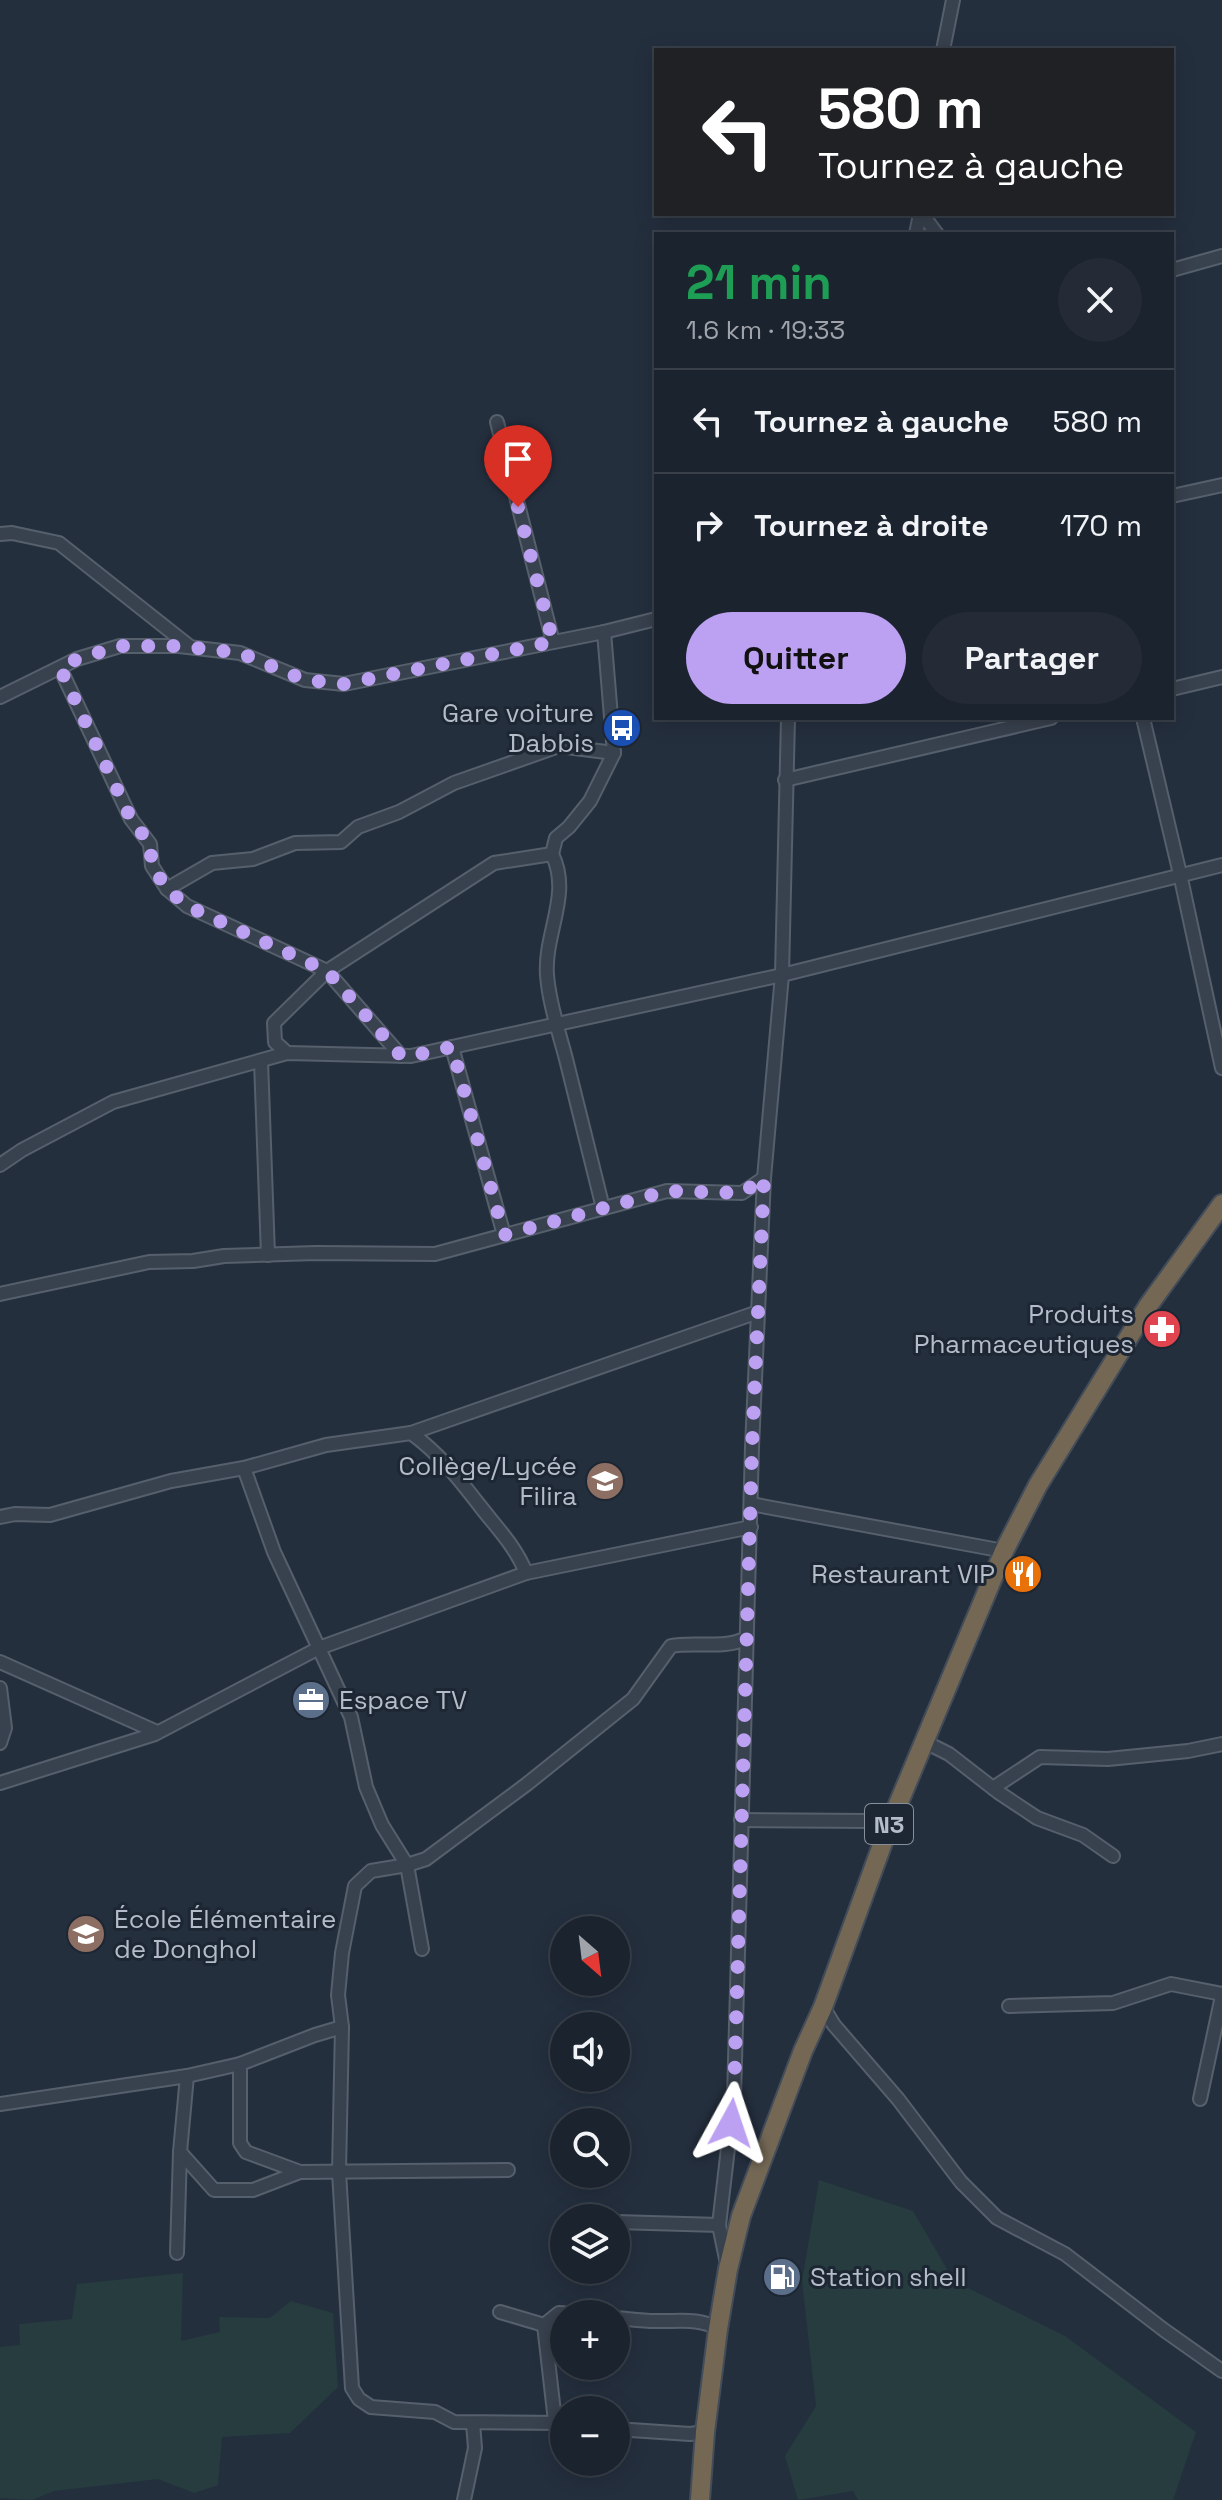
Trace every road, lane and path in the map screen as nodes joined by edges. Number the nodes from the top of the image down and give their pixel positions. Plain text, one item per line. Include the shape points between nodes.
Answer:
1 (953, 0) edge
2 (943, 48) edge
3 (923, 216) edge
4 (935, 232) edge
5 (1222, 256) edge
6 (1174, 269) edge
7 (497, 422) dead end
8 (1222, 485) edge
9 (1174, 496) edge
10 (0, 534) edge
11 (654, 620) edge
12 (604, 632) junction
13 (553, 642) junction
14 (192, 648) junction
15 (60, 668) junction
16 (1222, 677) edge
17 (1174, 689) edge
18 (0, 697) edge
19 (788, 720) edge
20 (1042, 720) edge
21 (1143, 720) edge
22 (614, 753) junction
23 (785, 780) junction
24 (552, 854) junction
25 (1222, 865) edge
26 (1180, 874) junction
27 (167, 889) junction
28 (327, 971) junction
29 (782, 975) junction
30 (557, 1023) junction
31 (452, 1047) junction
32 (287, 1053) junction
33 (401, 1056) junction
34 (261, 1061) junction
35 (1221, 1061) edge
36 (0, 1165) edge
37 (764, 1178) junction
38 (1222, 1204) edge
39 (603, 1208) junction
40 (504, 1235) junction
41 (268, 1255) junction
42 (0, 1294) edge
43 (758, 1312) junction
44 (411, 1433) junction
45 (244, 1468) junction
46 (751, 1504) junction
47 (0, 1517) edge
48 (751, 1527) junction
49 (1004, 1551) junction
50 (526, 1573) junction
51 (746, 1638) junction
52 (319, 1648) junction
53 (0, 1662) edge
54 (0, 1688) edge
55 (157, 1732) junction
56 (923, 1741) junction
57 (0, 1743) edge
58 (1222, 1744) edge
59 (0, 1783) edge
60 (993, 1788) junction
61 (741, 1820) junction
62 (889, 1826) junction
63 (1113, 1856) dead end
64 (407, 1865) junction
65 (422, 1949) dead end
66 (1222, 1995) edge
67 (1009, 2006) dead end
68 (823, 2007) junction
69 (342, 2027) junction
70 (240, 2064) junction
71 (187, 2076) junction
72 (1200, 2099) dead end
73 (0, 2104) edge
74 (180, 2152) junction
75 (508, 2170) dead end
76 (300, 2172) junction
77 (339, 2172) junction
78 (630, 2222) edge
79 (719, 2225) junction
80 (177, 2253) dead end
81 (728, 2269) junction
82 (500, 2312) dead end
83 (630, 2319) edge
84 (550, 2320) edge
85 (544, 2325) junction
86 (718, 2329) junction
87 (1222, 2371) edge
88 (556, 2396) edge
89 (550, 2422) edge
90 (473, 2423) junction
91 (630, 2430) edge
92 (705, 2432) junction
93 (464, 2500) edge
94 (700, 2500) edge

1 - 2 street
3 - 4 street
5 - 6 street
7 - 13 street
8 - 9 street
10 - 14 street via 59,543
11 - 12 street
12 - 13 street
12 - 22 street
13 - 14 street via 344,684 305,680 240,653
14 - 15 street via 120,646
15 - 18 street
15 - 27 street via 131,819 150,844 152,866
16 - 17 street
19 - 23 street
20 - 23 street
21 - 26 street
22 - 24 street via 590,801 556,838
22 - 27 street via 559,746 454,783 358,827 341,842 295,843 253,859 212,863
23 - 29 street
24 - 28 street via 494,863
24 - 30 street via 560,870 547,974
25 - 26 street
26 - 29 street
26 - 35 street
27 - 28 street via 187,906
28 - 32 street via 274,1023 275,1042
28 - 33 street
29 - 30 street
29 - 37 street
30 - 31 street
30 - 39 street
31 - 33 street
31 - 40 street
32 - 33 street
32 - 34 street
34 - 36 street via 113,1102
34 - 41 street
37 - 39 street via 742,1193 667,1191
37 - 43 street
38 - 49 highway, N3 via 1148,1306 1044,1474
39 - 40 street
40 - 41 street via 435,1254
41 - 42 street via 149,1262
43 - 44 street
43 - 46 street
44 - 45 street via 326,1445
44 - 50 street via 463,1482 518,1553
45 - 47 street via 171,1481 50,1515
45 - 52 street via 274,1552
46 - 48 street
46 - 49 street
48 - 50 street
48 - 51 street
49 - 56 highway, N3
50 - 52 street
51 - 61 street
51 - 64 street via 737,1644 671,1646 633,1699 426,1859
52 - 55 street
52 - 64 street via 351,1717 366,1787
53 - 55 street
54 - 57 street via 5,1728
55 - 59 street
56 - 60 street
56 - 62 highway, N3
58 - 60 street via 1108,1759 1040,1757
60 - 63 street via 1037,1818 1083,1835
61 - 62 street via 868,1821
61 - 79 street via 734,2097
62 - 68 highway, N3
64 - 65 street
64 - 69 street via 371,1871 355,1886 338,1995
66 - 67 street via 1171,1984 1113,2003
66 - 72 street
68 - 81 highway, N3 via 741,2216
68 - 87 street via 961,2182 997,2218 1065,2254
69 - 70 street
69 - 77 street
70 - 71 street
70 - 76 street via 240,2143 246,2152
71 - 73 street
71 - 74 street
74 - 76 street via 214,2190 253,2190
74 - 80 street
75 - 77 street
76 - 77 street
77 - 90 street via 352,2388 371,2407 435,2412 454,2422
78 - 79 street
79 - 81 street
81 - 86 highway, N3
82 - 85 street
83 - 86 street via 696,2321
84 - 85 street
85 - 88 street
86 - 92 highway, N3
89 - 90 street
90 - 93 street via 475,2448
91 - 92 street
92 - 94 highway, N3

